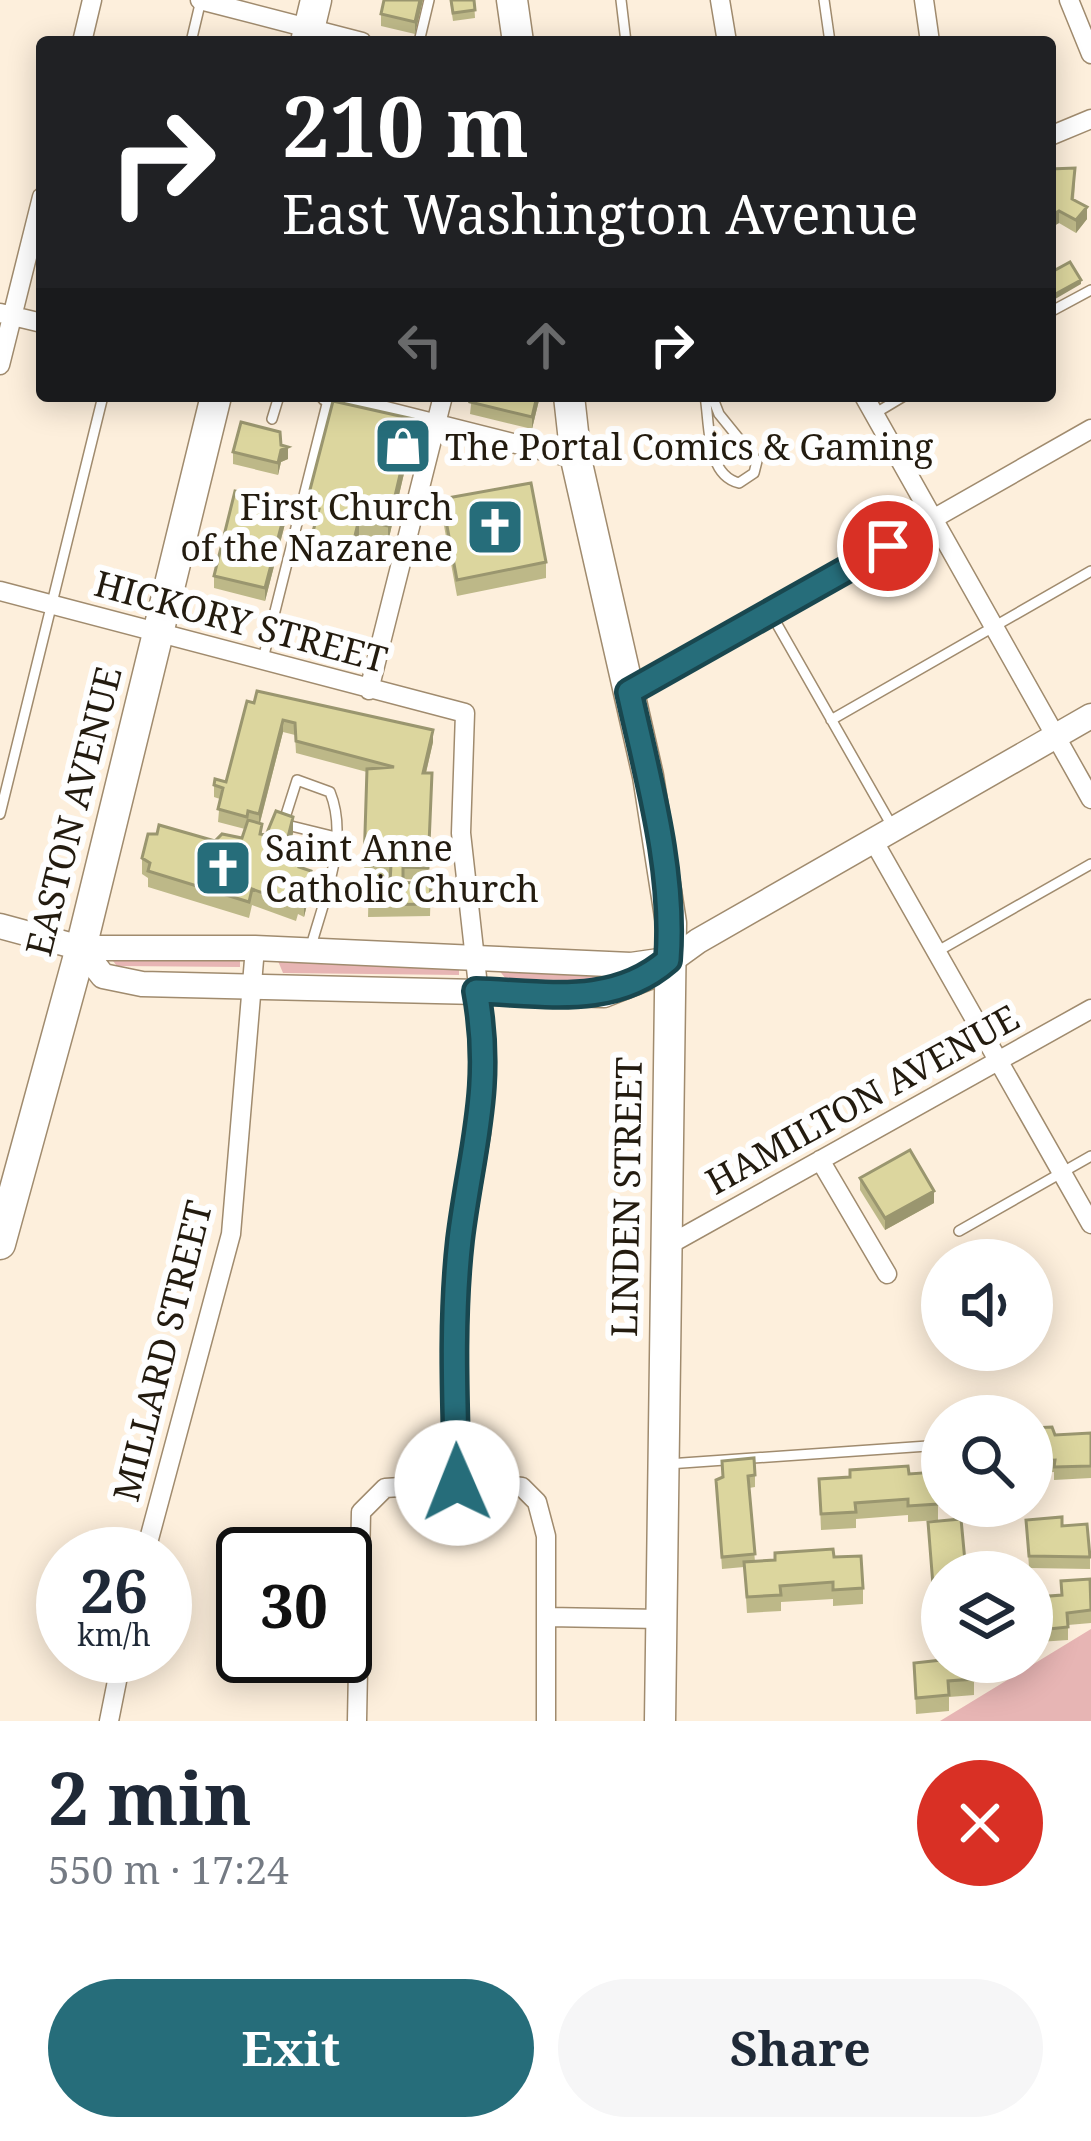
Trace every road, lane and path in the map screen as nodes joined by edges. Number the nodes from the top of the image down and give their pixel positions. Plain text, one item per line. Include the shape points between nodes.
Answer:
1 (92, 0) edge
2 (200, 0) edge
3 (429, 0) edge
4 (512, 0) edge
5 (621, 0) edge
6 (720, 0) edge
7 (824, 0) edge
8 (924, 0) edge
9 (1069, 0) edge
10 (310, 24) edge
11 (83, 36) edge
12 (192, 36) edge
13 (345, 36) edge
14 (420, 36) edge
15 (517, 36) edge
16 (625, 36) edge
17 (726, 36) edge
18 (829, 36) edge
19 (929, 36) edge
20 (1091, 54) edge
21 (1091, 118) edge
22 (1056, 133) edge
23 (36, 216) edge
24 (1091, 290) edge
25 (1056, 309) edge
26 (6, 314) edge
27 (36, 322) edge
28 (0, 365) edge
29 (102, 402) edge
30 (215, 402) edge
31 (276, 402) edge
32 (327, 402) edge
33 (350, 402) edge
34 (442, 402) edge
35 (569, 402) edge
36 (709, 402) edge
37 (712, 402) edge
38 (867, 402) edge
39 (894, 402) edge
40 (874, 414) junction
41 (272, 419) dead end
42 (436, 425) junction
43 (1091, 429) edge
44 (576, 459) junction
45 (933, 520) junction
46 (1091, 571) edge
47 (0, 591) edge
48 (52, 604) junction
49 (770, 612) junction
50 (994, 627) junction
51 (157, 634) junction
52 (262, 662) junction
53 (369, 690) junction
54 (629, 692) junction
55 (1091, 716) edge
56 (830, 720) junction
57 (1056, 736) junction
58 (1091, 799) edge
59 (0, 810) edge
60 (883, 834) junction
61 (336, 837) junction
62 (1091, 864) edge
63 (0, 926) edge
64 (81, 948) junction
65 (255, 948) junction
66 (310, 950) junction
67 (938, 951) junction
68 (471, 956) junction
69 (668, 960) junction
70 (252, 986) junction
71 (476, 991) junction
72 (1091, 1009) edge
73 (998, 1060) junction
74 (1091, 1156) edge
75 (820, 1160) junction
76 (1061, 1173) junction
77 (1091, 1224) edge
78 (959, 1231) dead end
79 (0, 1244) edge
80 (665, 1247) junction
81 (886, 1274) dead end
82 (921, 1446) edge
83 (663, 1464) junction
84 (457, 1483) junction
85 (152, 1527) edge
86 (548, 1617) junction
87 (660, 1619) junction
88 (117, 1683) edge
89 (110, 1721) edge
90 (357, 1721) edge
91 (545, 1721) edge
92 (661, 1721) edge

1 - 11 street
2 - 10 street
2 - 12 lane
3 - 14 lane
4 - 15 main road
5 - 16 lane
6 - 17 street
7 - 18 lane
8 - 19 street
9 - 20 street
10 - 13 street
21 - 22 street
23 - 26 street
24 - 25 lane
26 - 27 street
26 - 28 street
29 - 48 lane
30 - 51 main road, EASTON AVENUE
31 - 41 lane
32 - 52 lane
33 - 42 street
34 - 42 street
35 - 44 main road, LINDEN STREET
36 - 37 lane via 717,470 739,483 757,460
38 - 40 street
39 - 40 lane
40 - 45 street
42 - 44 street
42 - 53 street
43 - 45 street
44 - 54 main road, LINDEN STREET
45 - 49 street
45 - 50 street
46 - 50 lane
47 - 48 street, HICKORY STREET
48 - 51 street, HICKORY STREET
48 - 59 lane
49 - 54 street
49 - 56 lane
50 - 56 lane
50 - 57 street
51 - 52 street, HICKORY STREET
51 - 64 main road, EASTON AVENUE
52 - 53 street, HICKORY STREET
53 - 68 street, HICKORY STREET via 465,713 461,833
54 - 69 main road, LINDEN STREET via 664,869
55 - 57 street
56 - 60 lane
57 - 58 street
57 - 60 street
60 - 67 street
60 - 69 street
61 - 61 lane via 330,792 297,780 283,824
61 - 66 lane
62 - 67 lane
63 - 64 street
64 - 65 street
64 - 70 street via 103,976
64 - 79 main road, EASTON AVENUE
65 - 66 street
65 - 70 street, MILLARD STREET
66 - 68 street
67 - 73 street
68 - 69 street
68 - 71 street
69 - 71 street via 647,978 604,994
69 - 80 main road, LINDEN STREET
70 - 71 street
70 - 85 street, MILLARD STREET via 231,1234
71 - 84 street via 481,1133 458,1275
72 - 73 street, HAMILTON AVENUE
73 - 75 street, HAMILTON AVENUE
73 - 76 street
74 - 76 lane
75 - 80 street, HAMILTON AVENUE
75 - 81 street
76 - 77 street
76 - 78 lane
80 - 83 main road, LINDEN STREET
82 - 83 lane
83 - 87 main road, LINDEN STREET
84 - 86 street via 513,1484 537,1502
84 - 90 street via 385,1488 361,1512
86 - 87 street
86 - 91 street
87 - 92 main road, LINDEN STREET
88 - 89 street

